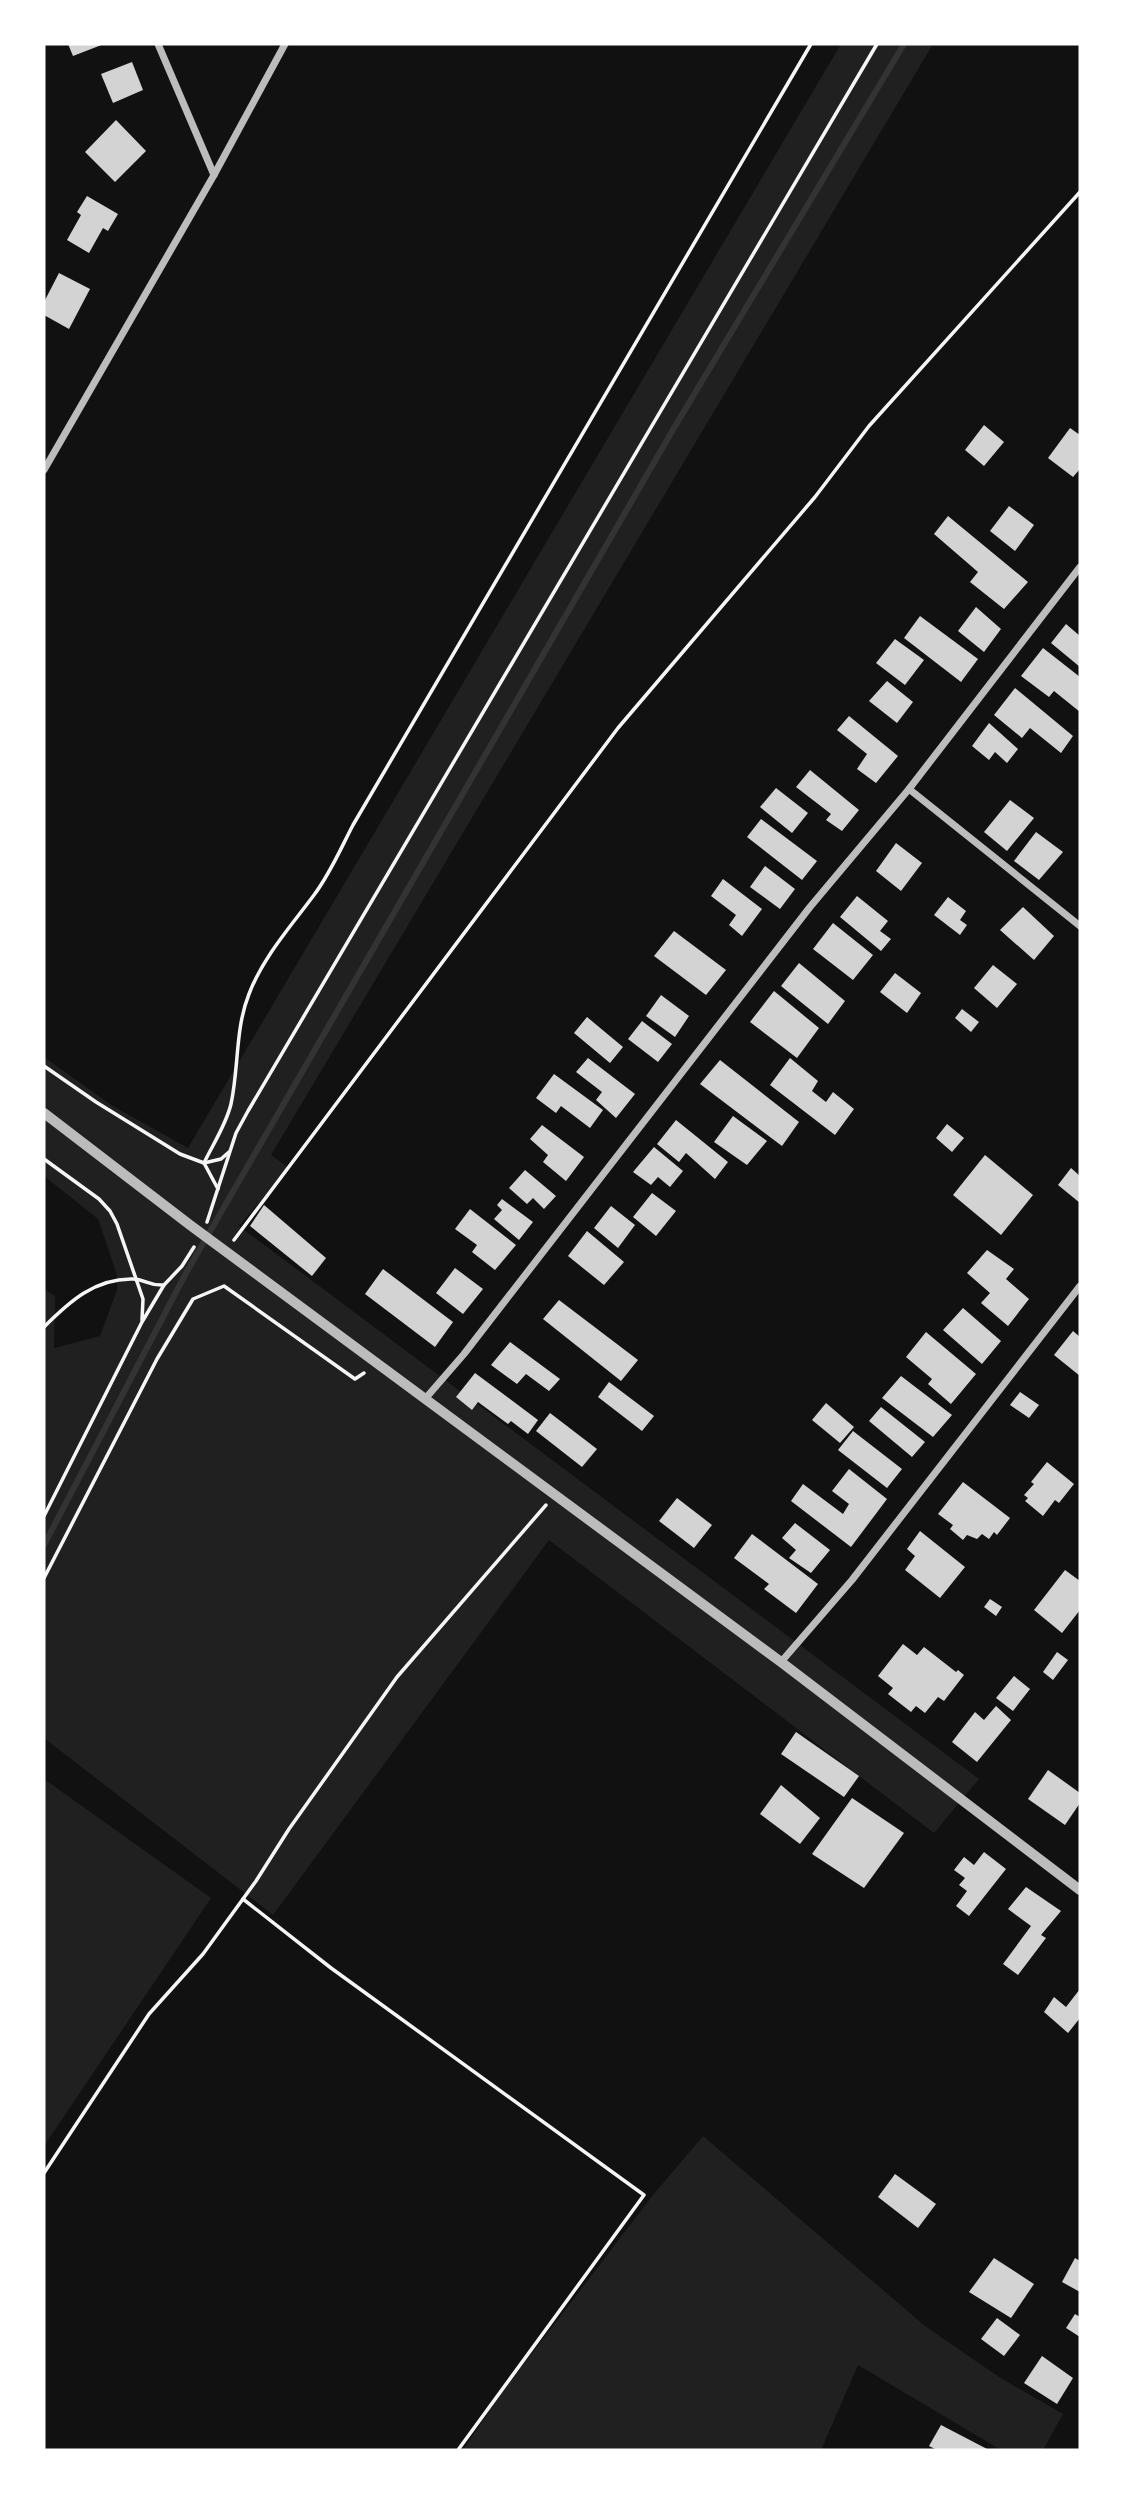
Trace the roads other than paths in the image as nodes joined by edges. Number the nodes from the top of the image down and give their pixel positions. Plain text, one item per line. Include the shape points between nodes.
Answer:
1 (158, 44) edge
2 (285, 44) edge
3 (214, 175) junction
4 (44, 470) edge
5 (1080, 567) edge
6 (909, 789) junction
7 (1080, 926) edge
8 (44, 1113) edge
9 (1080, 1286) edge
10 (425, 1399) junction
11 (781, 1662) junction
12 (1080, 1890) edge

1 - 3 street
2 - 3 street
3 - 4 street
5 - 6 street
6 - 7 street
6 - 10 street via 810,907
8 - 10 street
9 - 11 street via 852,1580
10 - 11 street
11 - 12 street

